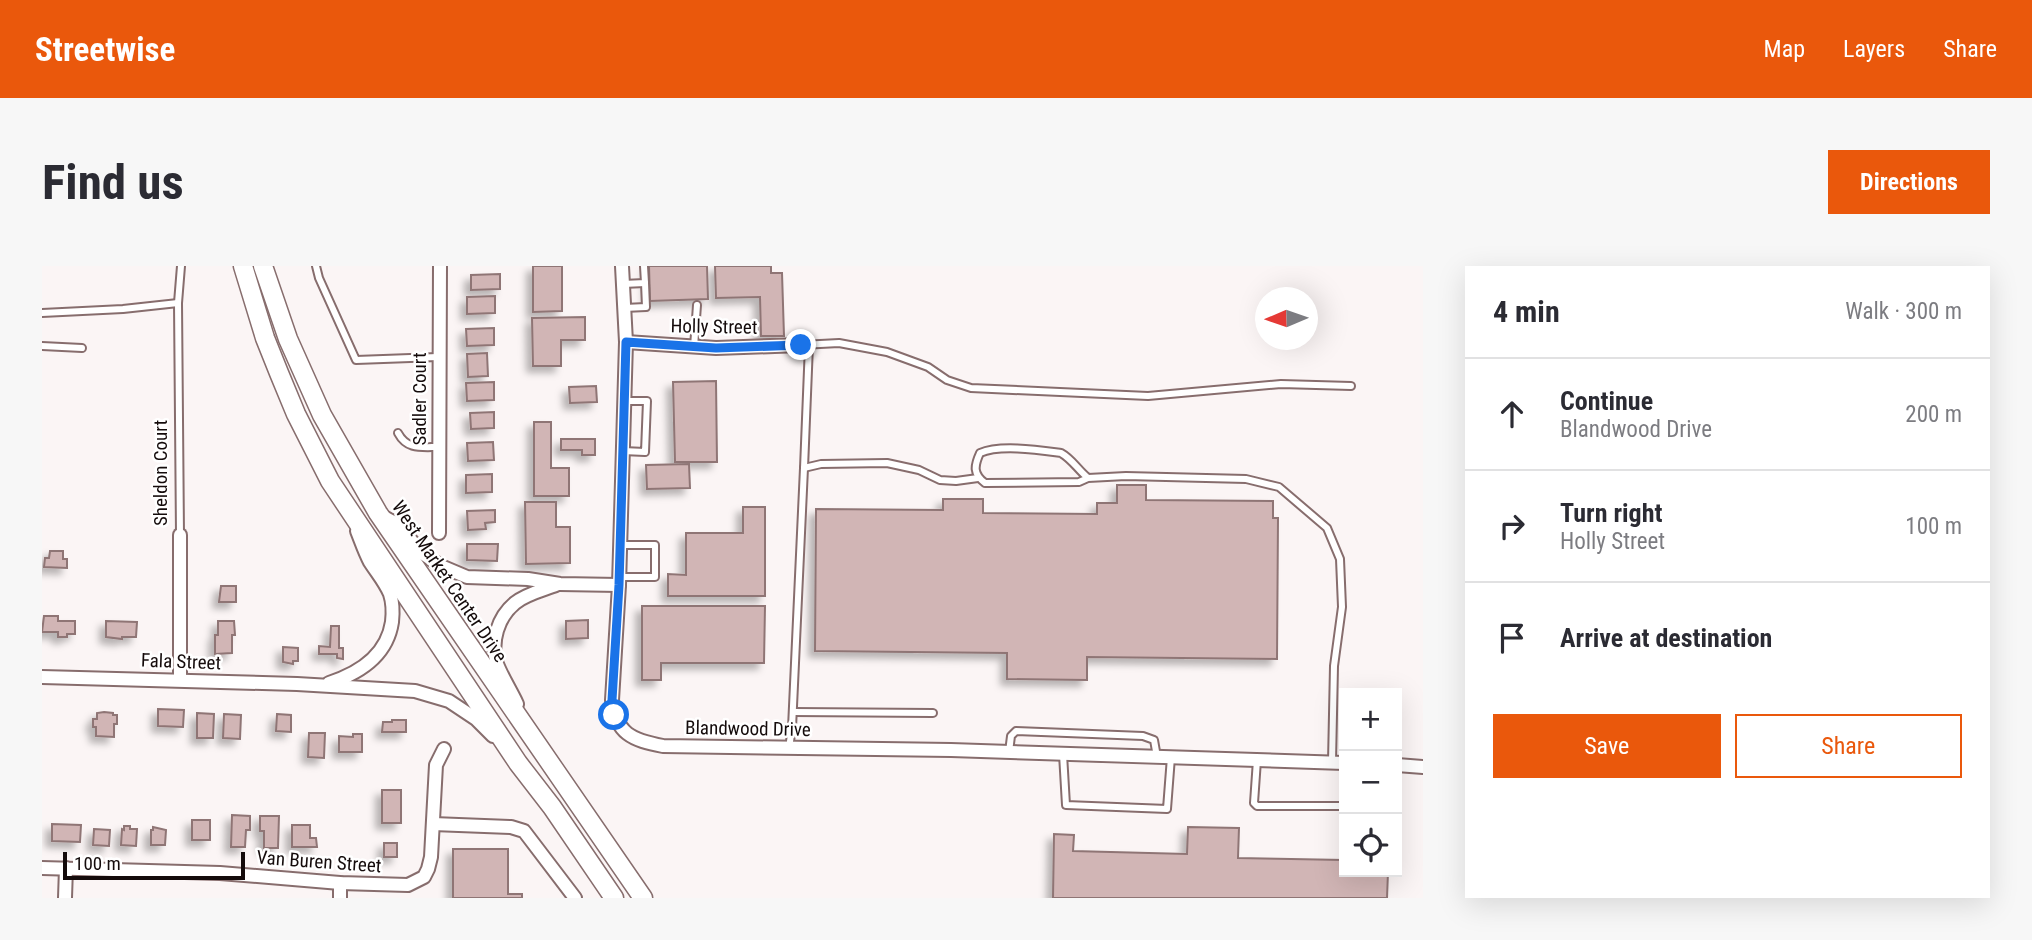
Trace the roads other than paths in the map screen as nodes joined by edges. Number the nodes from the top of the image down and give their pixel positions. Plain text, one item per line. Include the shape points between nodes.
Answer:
1 (181, 266) edge
2 (243, 266) edge
3 (263, 266) edge
4 (316, 266) edge
5 (440, 266) edge
6 (622, 266) edge
7 (644, 266) edge
8 (645, 283) junction
9 (623, 284) junction
10 (178, 303) junction
11 (696, 305) dead end
12 (624, 308) junction
13 (42, 313) edge
14 (626, 342) junction
15 (805, 345) junction
16 (42, 346) edge
17 (694, 346) junction
18 (82, 348) dead end
19 (439, 357) junction
20 (1351, 386) dead end
21 (624, 401) junction
22 (398, 433) dead end
23 (439, 447) junction
24 (623, 452) junction
25 (804, 468) junction
26 (978, 478) junction
27 (1088, 478) junction
28 (347, 505) junction
29 (378, 513) junction
30 (439, 533) dead end
31 (180, 535) joint
32 (620, 545) junction
33 (619, 581) junction
34 (560, 584) junction
35 (42, 677) edge
36 (180, 679) junction
37 (319, 686) junction
38 (793, 712) junction
39 (933, 713) dead end
40 (538, 746) junction
41 (444, 748) dead end
42 (789, 748) junction
43 (1009, 752) junction
44 (1063, 754) junction
45 (1157, 757) junction
46 (1171, 757) junction
47 (1256, 760) junction
48 (518, 763) junction
49 (1338, 763) edge
50 (1402, 766) edge
51 (1423, 768) edge
52 (1339, 806) edge
53 (433, 824) junction
54 (42, 868) edge
55 (65, 869) junction
56 (340, 883) junction
57 (65, 898) edge
58 (340, 898) edge
59 (575, 898) edge
60 (614, 898) edge
61 (643, 898) edge

1 - 10 lane, Sheldon Court
2 - 28 main road via 265,338 296,414
3 - 29 main road, West Market Center Drive via 288,339 322,415
4 - 19 lane via 356,360
5 - 19 street, Sadler Court
6 - 9 street, Blandwood Drive
7 - 8 lane
8 - 9 lane
8 - 12 lane via 646,307
9 - 12 street, Blandwood Drive
10 - 13 lane
10 - 31 lane, Sheldon Court
11 - 17 lane
12 - 14 street, Blandwood Drive
14 - 17 street, Holly Street
14 - 21 street, Blandwood Drive
15 - 17 street, Holly Street
15 - 20 lane via 839,344 887,352 971,388 1148,396 1281,384
15 - 25 lane
16 - 18 lane
19 - 23 street, Sadler Court
21 - 24 street, Blandwood Drive
21 - 24 lane via 647,401 645,452
22 - 23 lane via 412,447
23 - 30 street, Sadler Court
24 - 32 street, Blandwood Drive
25 - 26 lane via 887,463 940,480
25 - 38 lane
26 - 27 lane via 985,483 1079,482
26 - 27 lane via 975,464 980,453 1005,449 1060,453
27 - 49 lane via 1246,479 1279,487 1326,528 1340,559 1342,607 1334,666
28 - 37 street, Fala Street via 369,560 391,596 391,625 373,659 353,674
28 - 48 main road
29 - 34 street via 397,524 440,566 467,577
29 - 40 main road, West Market Center Drive
31 - 36 street, Sheldon Court
32 - 33 street, Blandwood Drive
32 - 33 lane via 655,545 655,577
33 - 34 street
33 - 42 street, Blandwood Drive via 612,700 620,726 640,742 663,746
34 - 40 street via 515,604 496,628 494,641 496,662
35 - 36 street, Fala Street
36 - 37 street, Fala Street
37 - 48 street, Fala Street via 415,691 449,701 476,719
38 - 39 lane
38 - 42 lane
40 - 61 main road, West Market Center Drive
41 - 53 street via 436,765
42 - 43 street, Blandwood Drive
43 - 44 street, Blandwood Drive
43 - 45 lane via 1016,731 1143,736 1154,740
44 - 45 street, Blandwood Drive
44 - 46 lane via 1066,805 1167,809
45 - 46 street, Blandwood Drive
46 - 47 street, Blandwood Drive
47 - 49 street, Blandwood Drive
47 - 52 lane via 1257,806
48 - 60 main road
50 - 51 street
53 - 56 street, Van Buren Street via 431,858 424,877 408,885
53 - 59 street via 524,831
54 - 55 street, Van Buren Street
55 - 56 street, Van Buren Street via 220,873
55 - 57 street
56 - 58 street

